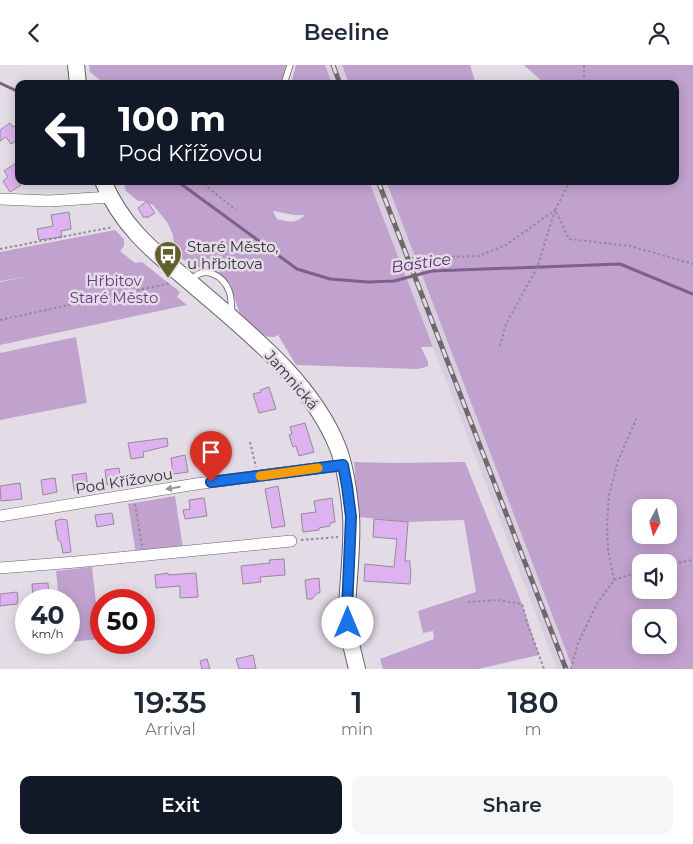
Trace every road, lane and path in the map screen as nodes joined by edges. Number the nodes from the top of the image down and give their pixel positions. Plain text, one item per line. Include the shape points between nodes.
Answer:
1 (76, 65) edge
2 (290, 65) edge
3 (584, 65) edge
4 (78, 80) edge
5 (285, 80) edge
6 (584, 80) edge
7 (105, 185) edge
8 (205, 185) edge
9 (568, 185) edge
10 (110, 197) junction
11 (0, 199) edge
12 (236, 210) dead end
13 (555, 210) junction
14 (128, 225) junction
15 (0, 249) edge
16 (407, 259) dead end
17 (693, 264) edge
18 (181, 282) junction
19 (232, 319) junction
20 (0, 320) edge
21 (500, 346) dead end
22 (637, 417) dead end
23 (250, 442) dead end
24 (343, 465) junction
25 (257, 476) junction
26 (133, 495) junction
27 (0, 516) edge
28 (345, 536) dead end
29 (291, 541) joint
30 (143, 555) junction
31 (693, 560) edge
32 (677, 563) edge
33 (0, 568) edge
34 (632, 574) edge
35 (614, 580) junction
36 (468, 602) dead end
37 (357, 669) edge
38 (544, 669) edge
39 (571, 669) edge

1 - 4 main road
2 - 5 lane
3 - 6 path
7 - 10 main road, Jamnická
8 - 12 path
9 - 13 path
10 - 11 street via 49,201
10 - 14 main road, Jamnická
13 - 16 path via 506,245 479,256
13 - 17 path via 569,239 630,246
13 - 21 path via 538,268 506,324
14 - 15 path
14 - 18 main road, Jamnická
18 - 19 main road, Jamnická
18 - 19 lane via 203,272 218,276 231,298
18 - 20 path
19 - 24 main road, Jamnická via 295,379 311,400 331,431
22 - 35 path via 618,461 610,495 608,550
23 - 25 path
24 - 25 street, Pod Křížovou
24 - 37 main road, Jamnická via 351,517 347,610
25 -> 26 street, Pod Křížovou
26 - 27 street, Pod Křížovou
26 - 30 path
28 - 29 path
29 - 30 street
30 - 33 street
31 - 32 path
34 - 35 path
35 - 39 path via 597,604 578,643
36 - 38 path via 498,600 522,604

